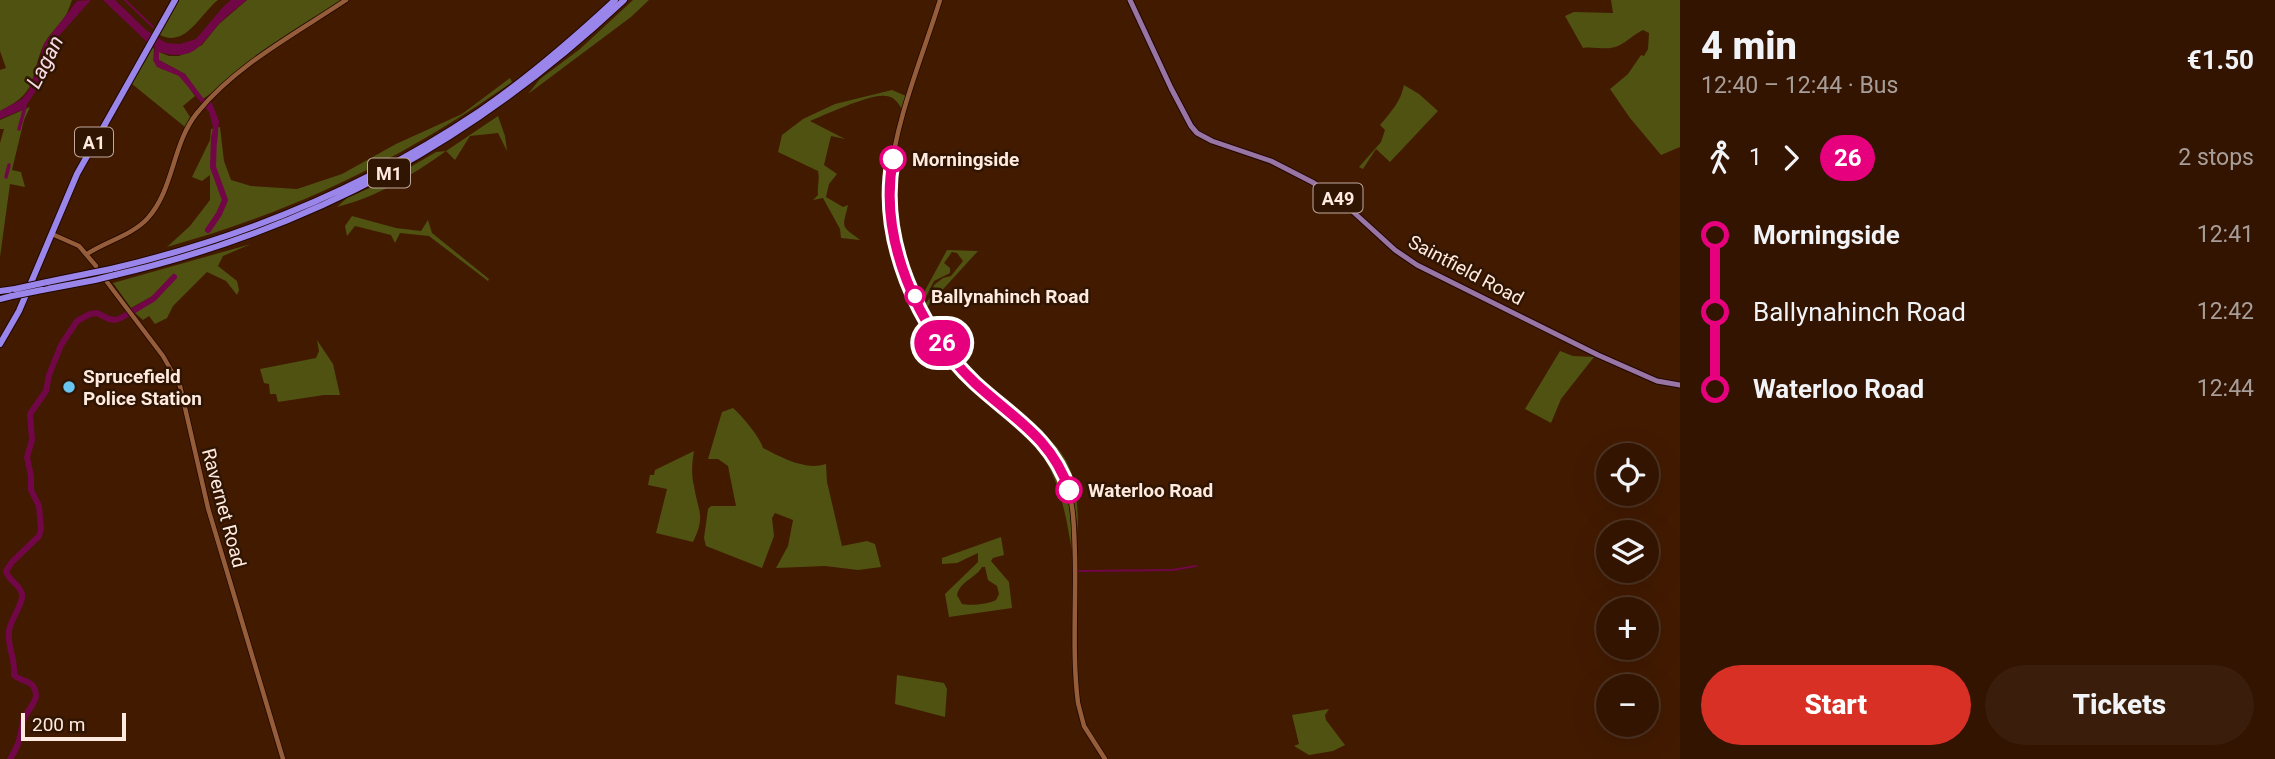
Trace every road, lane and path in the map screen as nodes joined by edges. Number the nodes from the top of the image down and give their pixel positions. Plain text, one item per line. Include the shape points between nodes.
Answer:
1 (175, 0) edge
2 (346, 0) edge
3 (615, 0) edge
4 (624, 0) edge
5 (940, 0) edge
6 (1130, 0) edge
7 (51, 234) junction
8 (87, 254) junction
9 (96, 266) dead end
10 (113, 272) junction
11 (93, 276) junction
12 (107, 282) dead end
13 (0, 292) edge
14 (13, 292) junction
15 (0, 299) edge
16 (0, 344) edge
17 (1680, 385) edge
18 (283, 759) edge
19 (1105, 759) edge

1 - 7 highway, A1 via 77,174
2 - 8 street via 244,68 201,108 187,127 148,217
3 - 10 highway, M1 via 481,110 382,169 252,228
4 - 10 highway, M1 via 515,93 408,163 268,229 187,257
5 - 19 street via 894,152 889,194 894,234 914,294 946,349 974,382 1042,440 1061,468 1074,520 1078,703 1084,726
6 - 17 main road, Saintfield Road / A49 via 1185,117 1202,137 1271,161 1312,182 1338,198 1417,265 1598,355 1657,381
7 - 8 street via 74,242
7 - 16 highway, A1
8 - 9 street
10 - 11 highway, M1, bridge
11 - 14 highway, M1, bridge
11 - 14 highway, M1, bridge via 41,290
12 - 18 street, Ravernet Road via 180,386 208,508
13 - 14 highway, M1
14 - 15 highway, M1

